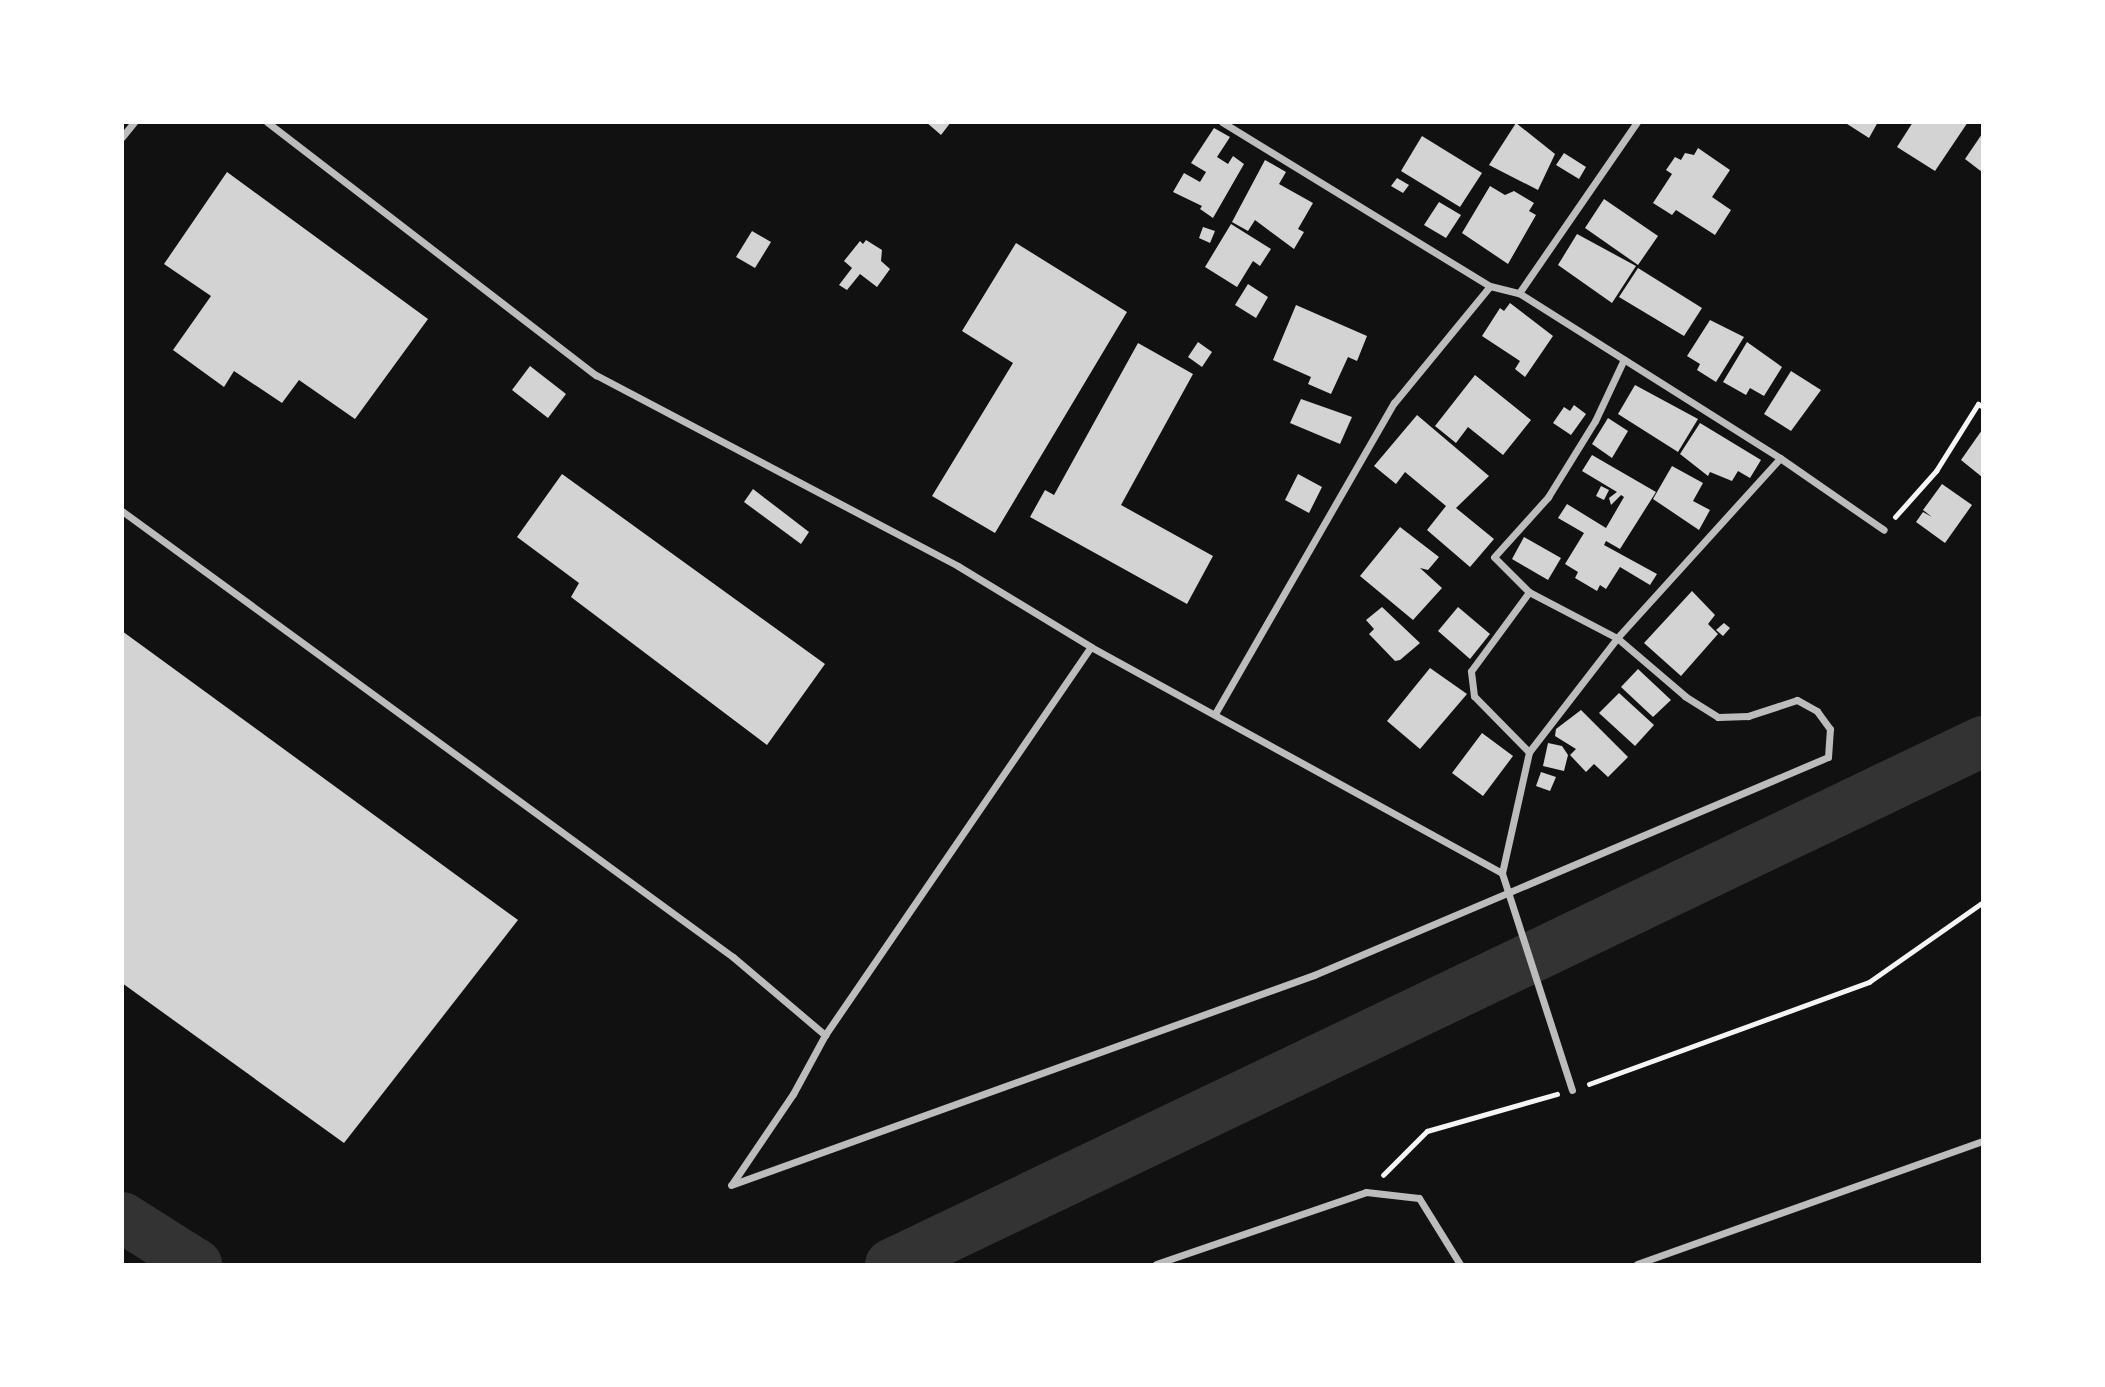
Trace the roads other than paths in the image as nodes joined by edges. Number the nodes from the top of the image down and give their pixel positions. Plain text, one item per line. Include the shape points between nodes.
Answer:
1 (134, 122) edge
2 (267, 122) edge
3 (1222, 122) edge
4 (1637, 122) edge
5 (122, 138) edge
6 (1490, 286) junction
7 (1520, 293) junction
8 (1624, 359) junction
9 (1780, 458) junction
10 (122, 510) edge
11 (1884, 530) road end
12 (1529, 592) junction
13 (1618, 638) junction
14 (1091, 647) junction
15 (1216, 712) junction
16 (1529, 752) junction
17 (1502, 873) junction
18 (1507, 896) junction
19 (825, 1035) junction
20 (1572, 1090) road end
21 (1983, 1141) edge
22 (1156, 1265) edge
23 (1460, 1265) edge
24 (1637, 1265) edge

1 - 5 street
2 - 14 street via 596,375 958,566
3 - 6 street
4 - 7 street
6 - 7 street
6 - 15 street via 1394,403
7 - 8 street
8 - 9 street
8 - 12 street via 1595,421 1548,497 1494,557
9 - 11 street
9 - 13 street
10 - 19 street via 733,957
12 - 13 street
12 - 16 street via 1471,671 1474,696
13 - 16 street
13 - 18 street via 1685,696 1718,717 1748,716 1797,700 1817,711 1830,729 1828,757
14 - 15 street
14 - 19 street
15 - 17 street
16 - 17 street
17 - 18 street
18 - 19 street via 1106,1053 731,1185 793,1094
18 - 20 street
21 - 24 street
22 - 23 street via 1366,1192 1419,1198

